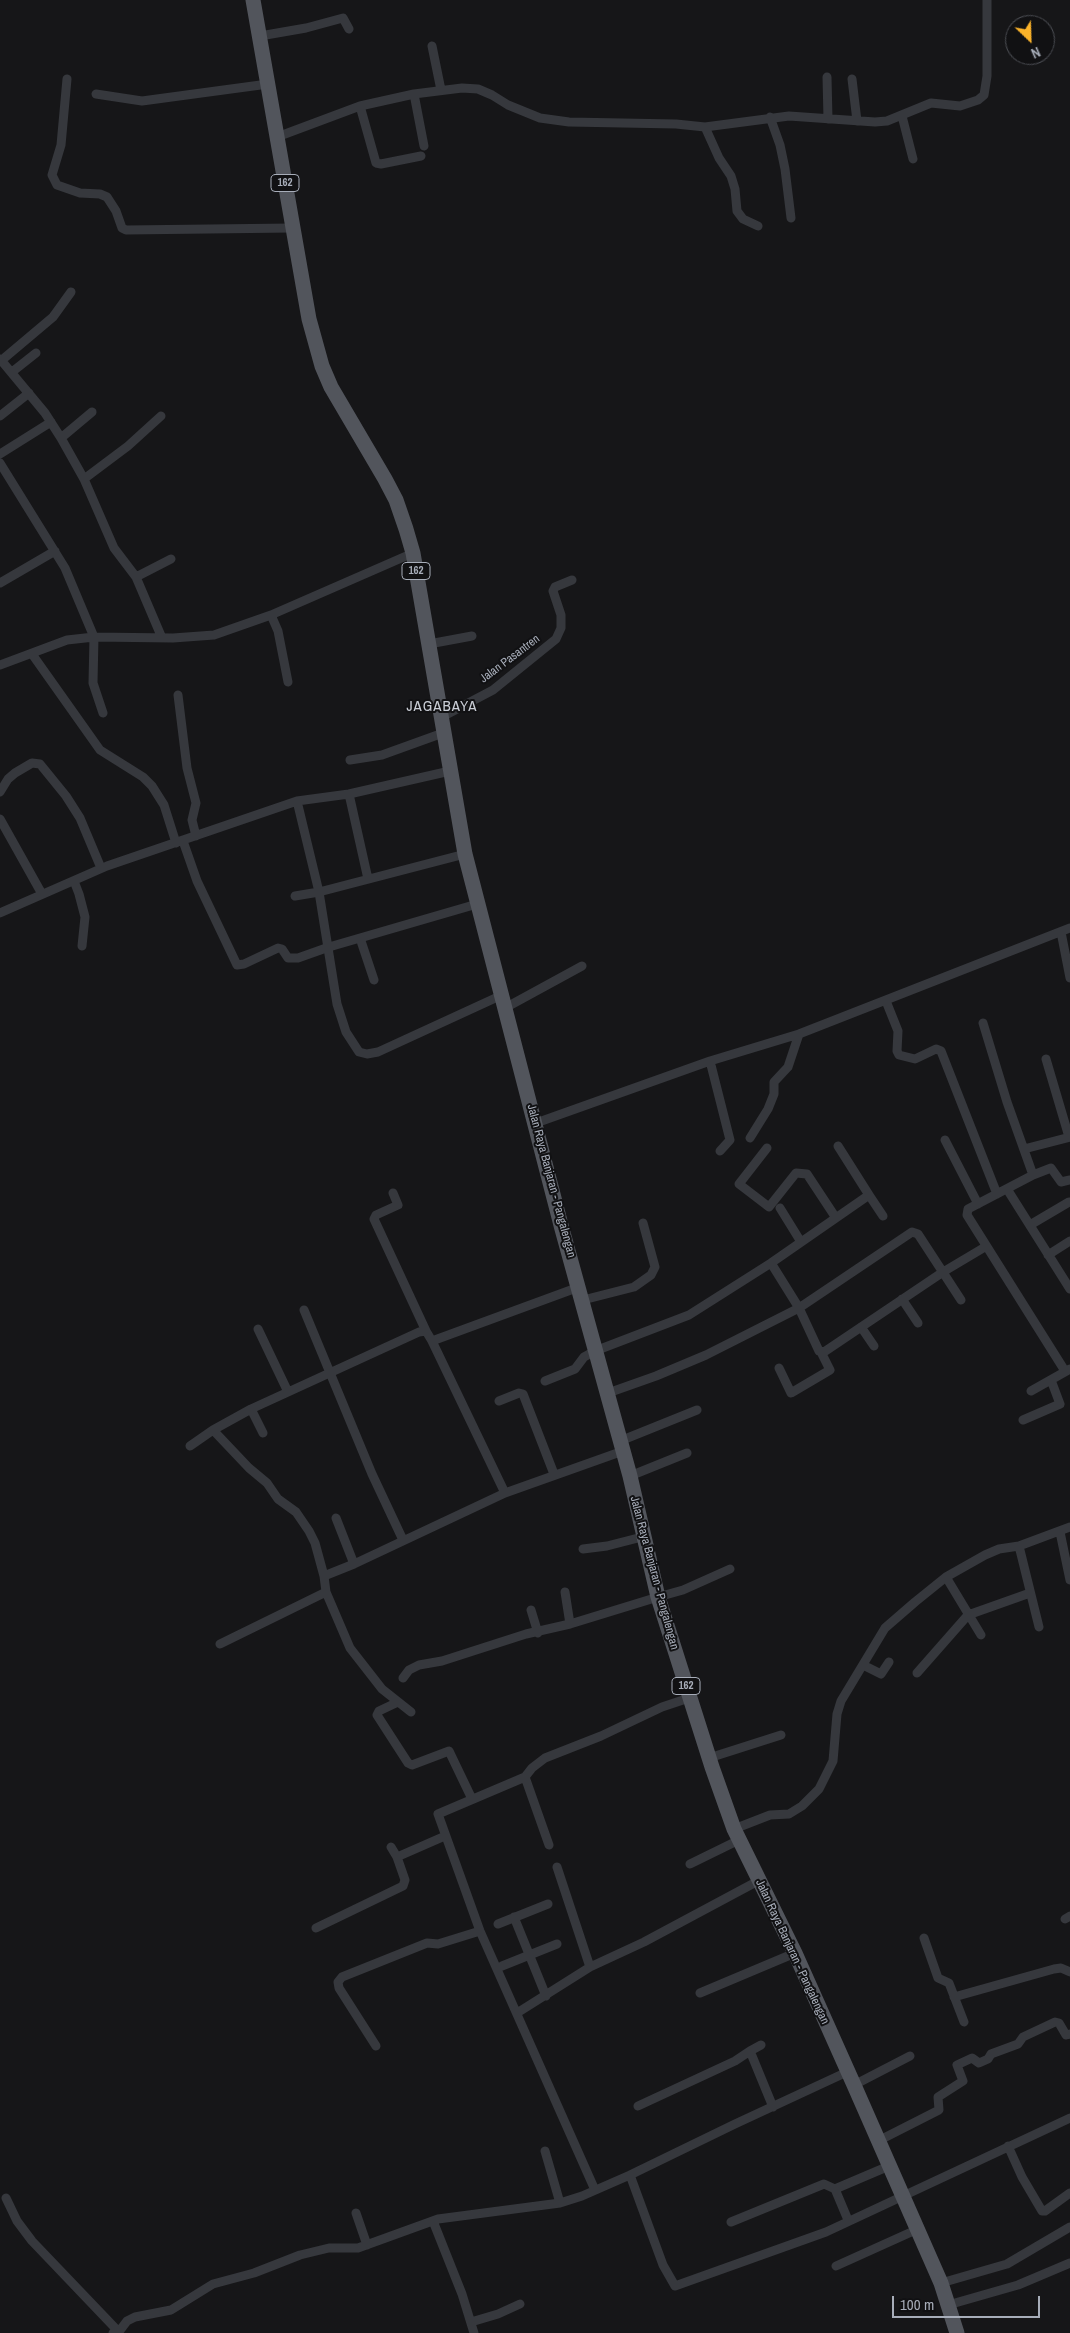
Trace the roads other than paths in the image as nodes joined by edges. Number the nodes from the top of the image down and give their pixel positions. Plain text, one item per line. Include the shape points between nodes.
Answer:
1 (253, 0) edge
2 (986, 0) edge
3 (350, 29) dead end
4 (260, 36) junction
5 (432, 46) dead end
6 (827, 77) dead end
7 (67, 79) dead end
8 (852, 79) dead end
9 (268, 84) junction
10 (441, 90) junction
11 (96, 94) dead end
12 (414, 94) junction
13 (360, 106) junction
14 (902, 116) junction
15 (770, 117) junction
16 (828, 119) junction
17 (857, 121) junction
18 (705, 127) junction
19 (277, 137) junction
20 (424, 146) dead end
21 (421, 156) dead end
22 (913, 159) dead end
23 (791, 218) dead end
24 (758, 226) dead end
25 (292, 228) junction
26 (71, 292) dead end
27 (36, 353) dead end
28 (1, 359) edge
29 (12, 372) junction
30 (29, 393) junction
31 (92, 412) dead end
32 (0, 416) edge
33 (161, 416) dead end
34 (51, 422) junction
35 (61, 438) junction
36 (0, 454) edge
37 (0, 463) edge
38 (84, 479) junction
39 (55, 551) junction
40 (413, 553) junction
41 (172, 559) dead end
42 (136, 577) junction
43 (572, 580) dead end
44 (0, 583) edge
45 (271, 615) junction
46 (472, 636) dead end
47 (94, 637) junction
48 (162, 638) junction
49 (429, 644) junction
50 (32, 654) junction
51 (0, 665) edge
52 (288, 682) dead end
53 (178, 694) dead end
54 (103, 714) dead end
55 (441, 726) junction
56 (350, 760) dead end
57 (450, 771) junction
58 (0, 792) edge
59 (349, 794) junction
60 (298, 802) junction
61 (0, 819) edge
62 (196, 836) junction
63 (180, 842) junction
64 (465, 854) junction
65 (101, 868) junction
66 (368, 879) junction
67 (74, 881) junction
68 (319, 892) junction
69 (42, 894) junction
70 (295, 896) dead end
71 (477, 904) junction
72 (1, 911) edge
73 (1070, 928) edge
74 (1061, 932) junction
75 (360, 938) junction
76 (82, 946) dead end
77 (329, 947) junction
78 (582, 966) dead end
79 (1070, 978) edge
80 (374, 980) dead end
81 (503, 1001) junction
82 (886, 1001) junction
83 (983, 1022) dead end
84 (799, 1034) junction
85 (1046, 1060) dead end
86 (710, 1061) junction
87 (536, 1123) junction
88 (1070, 1137) edge
89 (750, 1138) dead end
90 (945, 1140) dead end
91 (838, 1146) dead end
92 (767, 1148) dead end
93 (1024, 1149) junction
94 (720, 1151) dead end
95 (1033, 1175) junction
96 (1070, 1180) edge
97 (1007, 1189) junction
98 (393, 1192) dead end
99 (996, 1194) junction
100 (869, 1195) junction
101 (1069, 1202) dead end
102 (978, 1204) junction
103 (780, 1208) dead end
104 (883, 1216) dead end
105 (836, 1218) junction
106 (643, 1222) dead end
107 (1030, 1225) junction
108 (1070, 1241) edge
109 (801, 1242) junction
110 (985, 1246) junction
111 (1048, 1254) junction
112 (771, 1263) junction
113 (942, 1272) junction
114 (1070, 1289) edge
115 (581, 1294) junction
116 (902, 1299) junction
117 (961, 1300) dead end
118 (799, 1308) junction
119 (304, 1310) dead end
120 (918, 1324) dead end
121 (861, 1327) junction
122 (258, 1329) dead end
123 (426, 1331) junction
124 (432, 1341) junction
125 (874, 1346) dead end
126 (596, 1351) junction
127 (821, 1352) junction
128 (778, 1368) dead end
129 (1068, 1370) edge
130 (330, 1372) junction
131 (1051, 1380) junction
132 (545, 1381) dead end
133 (1031, 1391) dead end
134 (288, 1392) junction
135 (608, 1393) junction
136 (500, 1400) dead end
137 (251, 1409) junction
138 (696, 1410) dead end
139 (1023, 1420) dead end
140 (213, 1430) junction
141 (263, 1433) dead end
142 (190, 1446) dead end
143 (621, 1446) junction
144 (687, 1453) dead end
145 (554, 1474) junction
146 (630, 1476) junction
147 (505, 1493) junction
148 (336, 1518) dead end
149 (1070, 1528) edge
150 (1060, 1532) junction
151 (642, 1536) junction
152 (403, 1540) junction
153 (1019, 1546) junction
154 (583, 1550) dead end
155 (354, 1564) junction
156 (730, 1569) dead end
157 (324, 1576) junction
158 (946, 1577) junction
159 (1070, 1580) edge
160 (326, 1592) junction
161 (564, 1592) dead end
162 (1030, 1593) junction
163 (658, 1597) junction
164 (531, 1610) dead end
165 (968, 1615) junction
166 (570, 1624) junction
167 (1039, 1627) dead end
168 (538, 1633) junction
169 (981, 1635) dead end
170 (220, 1644) dead end
171 (889, 1662) dead end
172 (863, 1664) junction
173 (917, 1673) dead end
174 (403, 1678) dead end
175 (689, 1698) junction
176 (398, 1702) junction
177 (411, 1712) dead end
178 (781, 1735) dead end
179 (709, 1758) junction
180 (526, 1777) junction
181 (472, 1799) junction
182 (737, 1835) junction
183 (446, 1836) junction
184 (549, 1845) dead end
185 (391, 1847) dead end
186 (397, 1857) junction
187 (690, 1864) dead end
188 (556, 1867) dead end
189 (758, 1881) junction
190 (548, 1904) dead end
191 (514, 1917) junction
192 (498, 1924) dead end
193 (316, 1928) dead end
194 (480, 1931) junction
195 (924, 1938) dead end
196 (557, 1944) dead end
197 (794, 1953) junction
198 (530, 1955) junction
199 (502, 1966) dead end
200 (590, 1967) junction
201 (1070, 1972) edge
202 (700, 1993) dead end
203 (546, 1996) junction
204 (954, 1997) junction
205 (517, 2013) junction
206 (964, 2022) dead end
207 (1070, 2034) edge
208 (761, 2044) dead end
209 (376, 2046) dead end
210 (750, 2051) junction
211 (910, 2056) dead end
212 (851, 2079) junction
213 (638, 2106) dead end
214 (773, 2107) junction
215 (1070, 2118) edge
216 (878, 2141) junction
217 (1008, 2146) junction
218 (545, 2151) dead end
219 (889, 2166) junction
220 (630, 2175) junction
221 (835, 2189) junction
222 (595, 2190) junction
223 (1070, 2193) edge
224 (902, 2195) junction
225 (6, 2198) dead end
226 (560, 2203) junction
227 (356, 2213) dead end
228 (434, 2220) junction
229 (848, 2220) junction
230 (731, 2222) dead end
231 (1070, 2227) edge
232 (918, 2229) junction
233 (367, 2245) junction
234 (1070, 2263) edge
235 (836, 2266) dead end
236 (941, 2283) junction
237 (520, 2304) dead end
238 (948, 2305) junction
239 (471, 2322) junction
240 (116, 2332) edge
241 (474, 2333) edge
242 (957, 2333) edge

1 - 4 main road, Jalan Raya Banjaran - Pangalengan / 162
2 - 14 street via 987,76 984,95 960,106 930,103
3 - 4 street via 343,18
4 - 9 main road, Jalan Raya Banjaran - Pangalengan / 162
5 - 10 street
6 - 16 street
7 - 25 street via 61,145 52,175 57,185 107,197 126,230
8 - 17 street
9 - 11 street via 142,100
9 - 19 main road, Jalan Raya Banjaran - Pangalengan / 162
10 - 12 street
10 - 18 street via 478,89 540,118
12 - 13 street
12 - 20 street
13 - 19 street
13 - 21 street via 376,163
14 - 17 street via 887,121
14 - 22 street
15 - 16 street
15 - 18 street
15 - 23 street via 785,169
16 - 17 street
18 - 24 street via 731,176 737,211
19 - 25 main road, Jalan Raya Banjaran - Pangalengan / 162
25 - 40 main road, Jalan Raya Banjaran - Pangalengan / 162 via 309,319 330,388 396,500
26 - 28 street via 53,317
27 - 29 street
28 - 29 street
29 - 30 street
30 - 32 street
30 - 34 street
31 - 35 street
33 - 38 street
34 - 35 street
34 - 36 street
35 - 38 street
37 - 39 street
38 - 42 street via 114,548
39 - 44 street
39 - 47 street
40 - 45 street
40 - 49 main road, Jalan Raya Banjaran - Pangalengan / 162
41 - 42 street
42 - 48 street
43 - 55 street, Jalan Pasantren via 553,591 561,615 561,628 556,639
45 - 48 street via 214,635
45 - 52 street via 278,631
46 - 49 street
47 - 48 street
47 - 50 street via 67,640
47 - 54 street via 92,680
49 - 55 main road, Jalan Raya Banjaran - Pangalengan / 162
50 - 51 street
50 - 63 street via 100,750 152,786
53 - 62 street via 187,768 196,803 192,820
55 - 56 street via 382,755
55 - 57 main road, Jalan Raya Banjaran - Pangalengan / 162
57 - 59 street
57 - 64 main road, Jalan Raya Banjaran - Pangalengan
58 - 65 street via 15,773 32,763 40,764 80,818
59 - 60 street
59 - 66 street
60 - 62 street
60 - 68 street
61 - 69 street
62 - 63 street
63 - 65 street
63 - 77 street via 237,965 278,948 292,959
64 - 66 street
64 - 71 main road, Jalan Raya Banjaran - Pangalengan
65 - 67 street
66 - 68 street
67 - 69 street
67 - 76 street via 84,912
68 - 70 street
68 - 77 street
69 - 72 street
71 - 75 street
71 - 81 main road, Jalan Raya Banjaran - Pangalengan
73 - 74 street
74 - 79 street
74 - 82 street
75 - 77 street
75 - 80 street
77 - 81 street via 346,1032 359,1052 378,1052
78 - 81 street
81 - 87 main road, Jalan Raya Banjaran - Pangalengan / 162
82 - 84 street
82 - 99 street via 898,1031 899,1055 915,1059 936,1049 940,1051
83 - 93 street
84 - 86 street
84 - 89 street via 788,1067 774,1082 774,1094 768,1109
85 - 88 street
86 - 87 street
86 - 94 street via 730,1140
87 - 115 main road, Jalan Raya Banjaran - Pangalengan / 162
88 - 93 street
90 - 102 street
91 - 100 street
92 - 105 street via 739,1184 769,1207 796,1173 807,1174
93 - 95 street
95 - 96 street via 1051,1168 1061,1182
95 - 97 street
97 - 99 street
97 - 107 street
98 - 123 street via 398,1205 374,1219
99 - 102 street
100 - 104 street
100 - 105 street
101 - 107 street
102 - 110 street via 967,1212
103 - 109 street
105 - 109 street
106 - 115 street via 655,1267 651,1275 634,1286
107 - 111 street
108 - 111 street
109 - 112 street
110 - 113 street
110 - 129 street
111 - 114 street
112 - 118 street
112 - 126 street via 689,1314
113 - 116 street
113 - 117 street
113 - 118 street via 918,1234 912,1232
115 - 124 street
115 - 126 main road, Jalan Raya Banjaran - Pangalengan / 162
116 - 120 street
116 - 121 street
118 - 127 street
118 - 135 street via 706,1355
119 - 130 street
121 - 125 street
121 - 127 street
122 - 134 street
123 - 124 street
123 - 130 street
124 - 147 street
126 - 132 street via 584,1357 575,1369
126 - 135 main road, Jalan Raya Banjaran - Pangalengan / 162
127 - 128 street via 830,1370 791,1393
129 - 131 street
130 - 134 street
130 - 152 street
131 - 133 street
131 - 139 street via 1060,1404
134 - 137 street
135 - 143 main road, Jalan Raya Banjaran - Pangalengan / 162
136 - 145 street via 522,1394
137 - 140 street
137 - 141 street
138 - 143 street
140 - 142 street
140 - 157 street via 267,1483 278,1499 296,1512 315,1543
143 - 145 street
143 - 146 main road, Jalan Raya Banjaran - Pangalengan / 162
144 - 146 street
145 - 147 street
146 - 151 main road, Jalan Raya Banjaran - Pangalengan / 162
147 - 152 street
148 - 155 street
149 - 150 street
150 - 153 street
150 - 159 street
151 - 154 street
151 - 163 main road, Jalan Raya Banjaran - Pangalengan / 162
152 - 155 street
153 - 158 street via 992,1551
153 - 162 street
155 - 157 street
156 - 163 street via 683,1590
157 - 160 street
158 - 165 street
158 - 172 street via 885,1628
160 - 170 street
160 - 176 street via 350,1648 382,1689
161 - 166 street
162 - 165 street
162 - 167 street
163 - 166 street
163 - 175 main road, Jalan Raya Banjaran - Pangalengan / 162
164 - 168 street
165 - 169 street
165 - 173 street
166 - 168 street
168 - 174 street via 419,1665
171 - 172 street via 881,1674
172 - 182 street via 837,1714 834,1761 819,1789 789,1814 770,1815
175 - 179 main road, Jalan Raya Banjaran - Pangalengan / 162
175 - 180 street via 545,1758
176 - 177 street
176 - 181 street via 377,1715 408,1764 449,1751
178 - 179 street
179 - 182 main road, Jalan Raya Banjaran - Pangalengan / 162
180 - 181 street
180 - 184 street
181 - 183 street via 438,1814
182 - 187 street
182 - 189 main road, Jalan Raya Banjaran - Pangalengan / 162
183 - 186 street
183 - 194 street
185 - 186 street
186 - 193 street via 405,1880 403,1886
188 - 200 street
189 - 197 main road, Jalan Raya Banjaran - Pangalengan / 162
189 - 200 street
190 - 191 street
191 - 192 street
191 - 198 street
194 - 205 street
194 - 209 street via 438,1944 427,1943 342,1977 338,1982 339,1988
195 - 204 street via 938,1978 948,1983
196 - 198 street
197 - 202 street
197 - 212 main road, Jalan Raya Banjaran - Pangalengan / 162
198 - 199 street
198 - 203 street
200 - 203 street
201 - 204 street via 1054,1969
203 - 205 street
204 - 206 street
205 - 222 street
207 - 216 street via 1066,2035 1055,2022 1023,2036 1018,2044 991,2054 979,2063 972,2058 957,2065 963,2081 938,2097 939,2110
208 - 210 street
210 - 213 street
210 - 214 street
211 - 212 street
212 - 214 street
212 - 216 main road, Jalan Raya Banjaran - Pangalengan / 162
214 - 220 street
215 - 217 street
216 - 219 main road, Jalan Raya Banjaran - Pangalengan / 162
217 - 223 street via 1042,2211
217 - 224 street
218 - 226 street
219 - 221 street
219 - 224 main road, Jalan Raya Banjaran - Pangalengan / 162
220 - 222 street
220 - 229 street via 663,2265 676,2286 815,2236
221 - 229 street
221 - 230 street via 824,2184
222 - 226 street
224 - 229 street
224 - 232 main road, Jalan Raya Banjaran - Pangalengan / 162
225 - 240 street via 32,2242
226 - 228 street
227 - 233 street
228 - 233 street
228 - 239 street
231 - 236 street via 1006,2264
232 - 235 street
232 - 236 main road, Jalan Raya Banjaran - Pangalengan / 162
233 - 240 street via 329,2248 300,2255 254,2274 213,2284 180,2306 127,2321
234 - 238 street via 1006,2289
236 - 238 main road, Jalan Raya Banjaran - Pangalengan / 162
237 - 239 street
238 - 242 main road, Jalan Raya Banjaran - Pangalengan / 162
239 - 241 street

